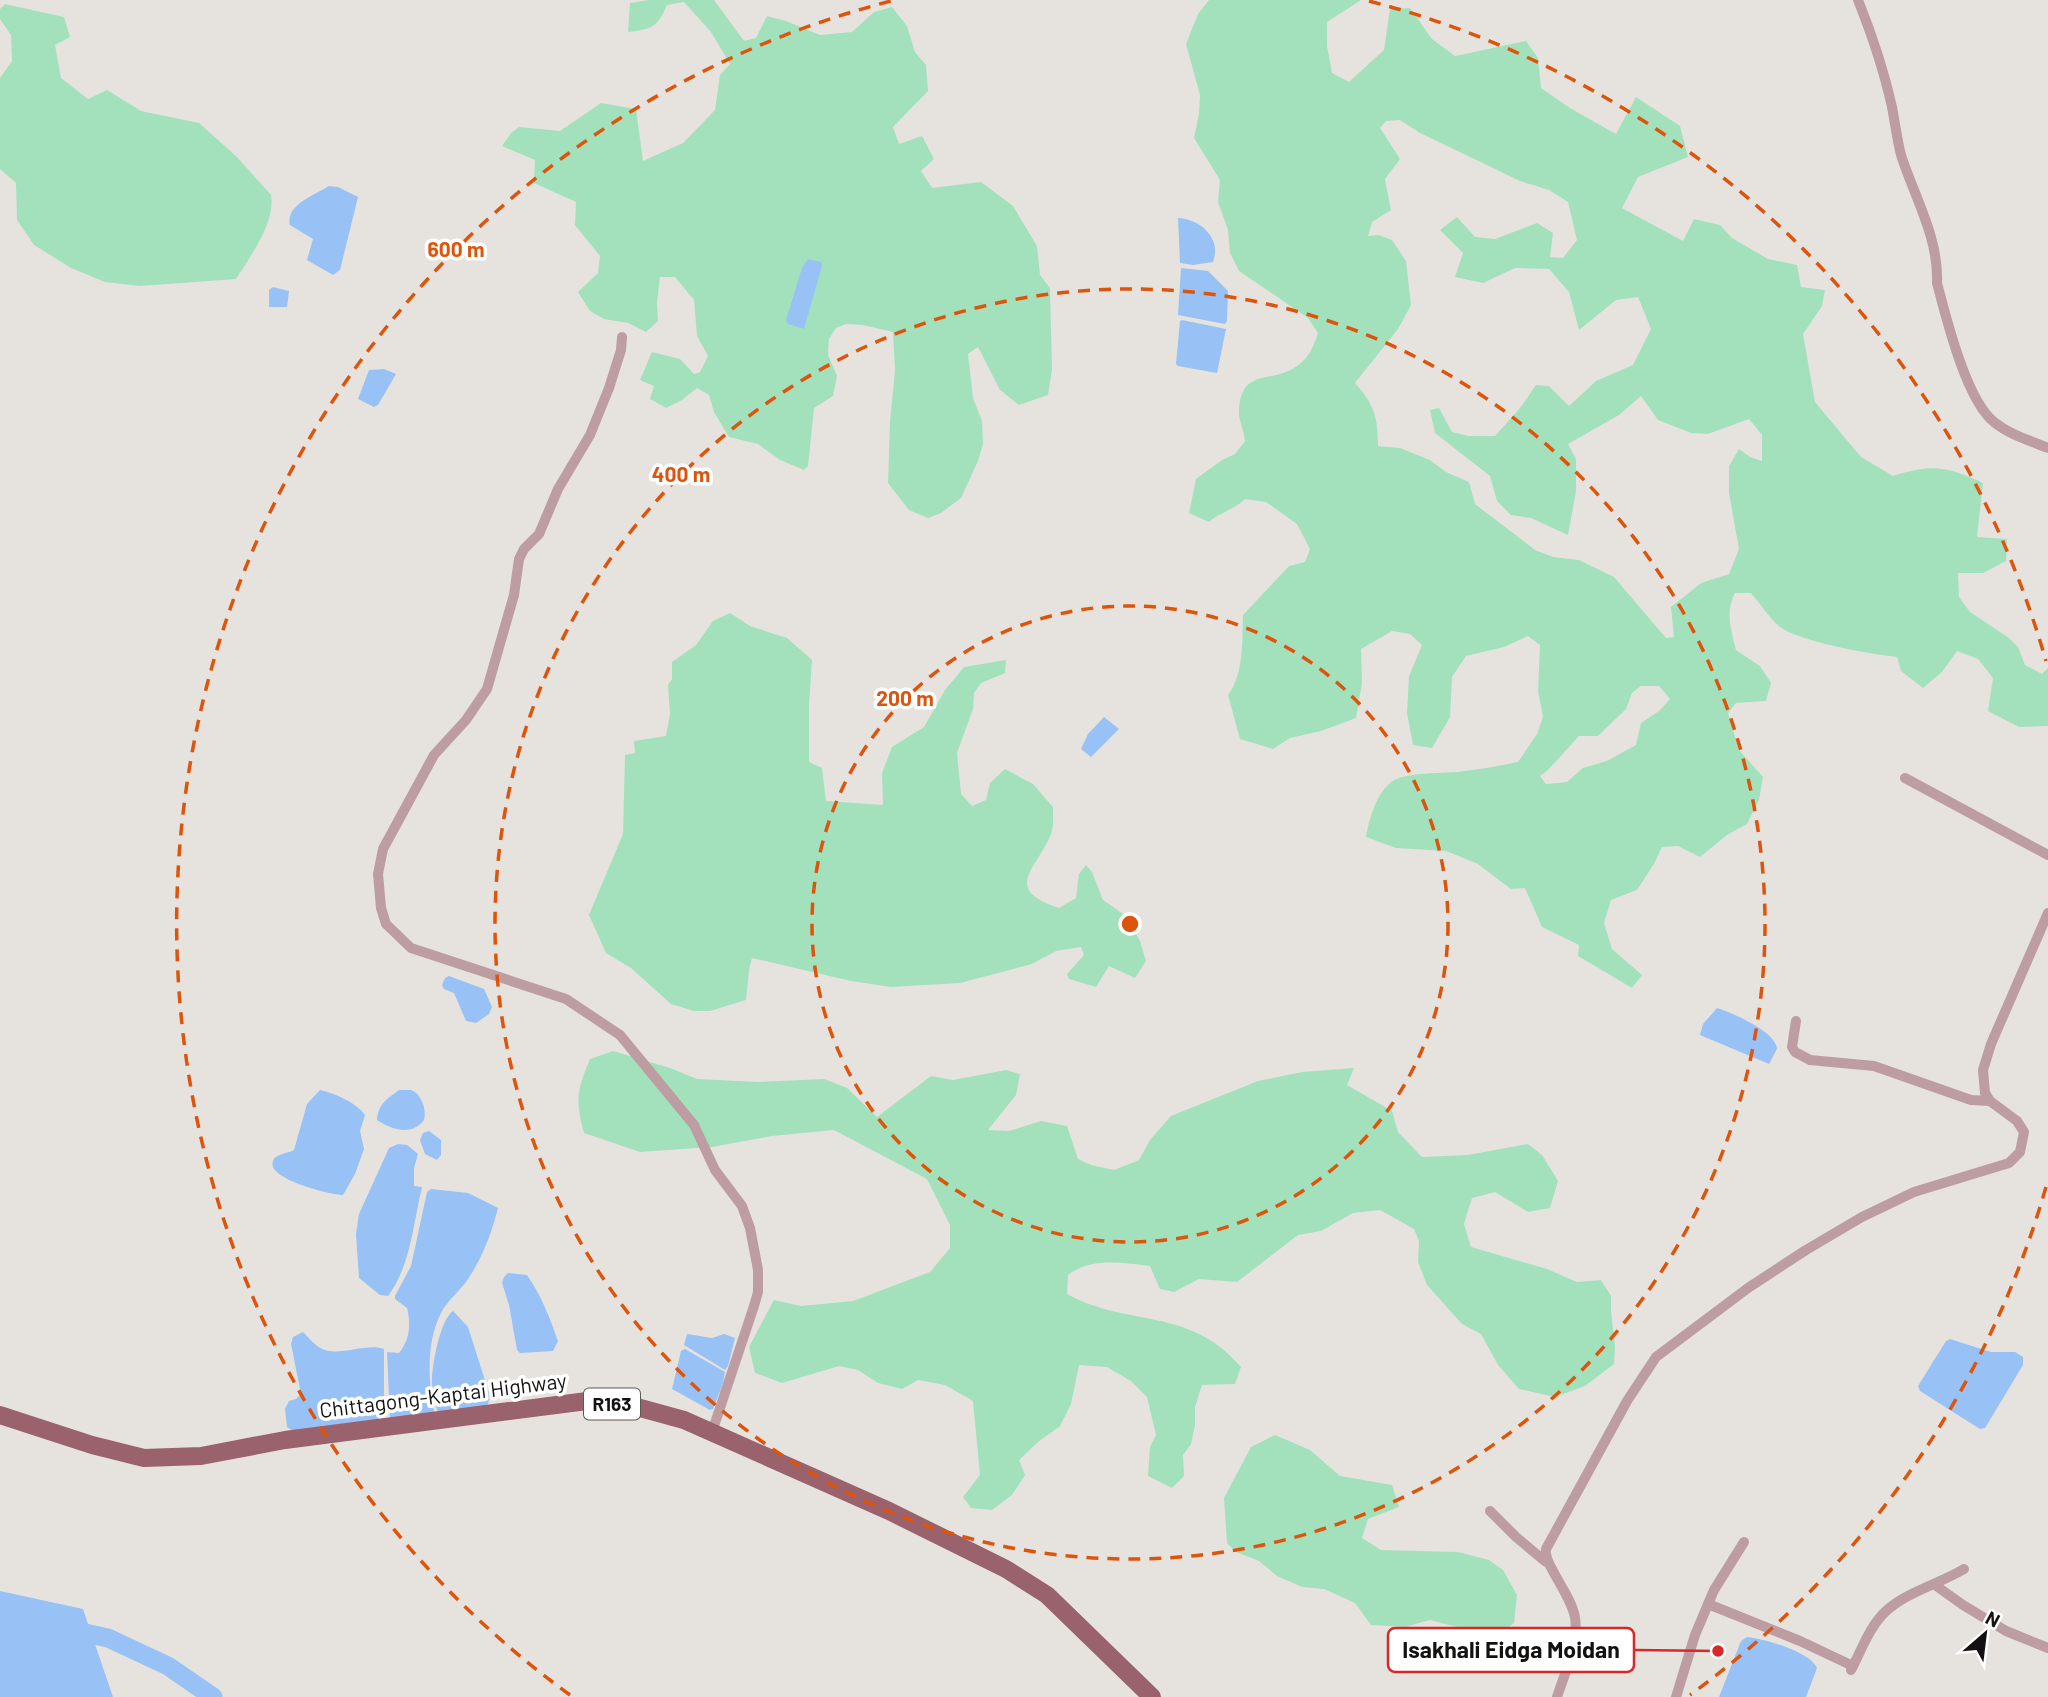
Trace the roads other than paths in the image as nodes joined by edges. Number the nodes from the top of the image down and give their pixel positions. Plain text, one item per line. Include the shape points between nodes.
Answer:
1 (1858, 0) edge
2 (622, 337) dead end
3 (2048, 448) edge
4 (1905, 778) dead end
5 (2048, 855) edge
6 (2048, 913) edge
7 (1796, 1020) dead end
8 (1990, 1101) junction
9 (0, 1415) edge
10 (712, 1432) junction
11 (1490, 1511) dead end
12 (1744, 1542) dead end
13 (1546, 1562) junction
14 (1964, 1569) dead end
15 (1936, 1585) junction
16 (1708, 1604) junction
17 (2048, 1648) edge
18 (1152, 1697) edge
19 (1557, 1697) edge
20 (1676, 1697) edge

1 - 3 street via 1931,242 1954,348 1989,418 2012,434
2 - 10 street via 590,435 558,489 539,534 519,558 511,607 487,689 466,720 436,750 383,849 378,866 380,900 386,924 411,948 566,999 589,1012 620,1035 694,1125 715,1170 742,1206 758,1270 758,1292
4 - 5 street
6 - 8 street via 1991,1044 1983,1070
7 - 8 street via 1792,1047 1810,1060 1874,1066 1971,1100
8 - 13 street via 2024,1132 2020,1152 2009,1163 1914,1192 1862,1217 1748,1289 1656,1357 1546,1549
9 - 10 main road, Chittagong-Kaptai Highway / R163 via 144,1458 201,1456 285,1440 587,1401 633,1406
10 - 18 main road, Chittagong-Kaptai Highway / R163 via 1006,1569 1047,1595
11 - 13 street
12 - 16 street
13 - 19 street via 1571,1602 1575,1623 1575,1640
14 - 15 street
15 - 16 street via 1885,1612 1852,1668 1800,1641
15 - 17 street via 2006,1631
16 - 20 street

